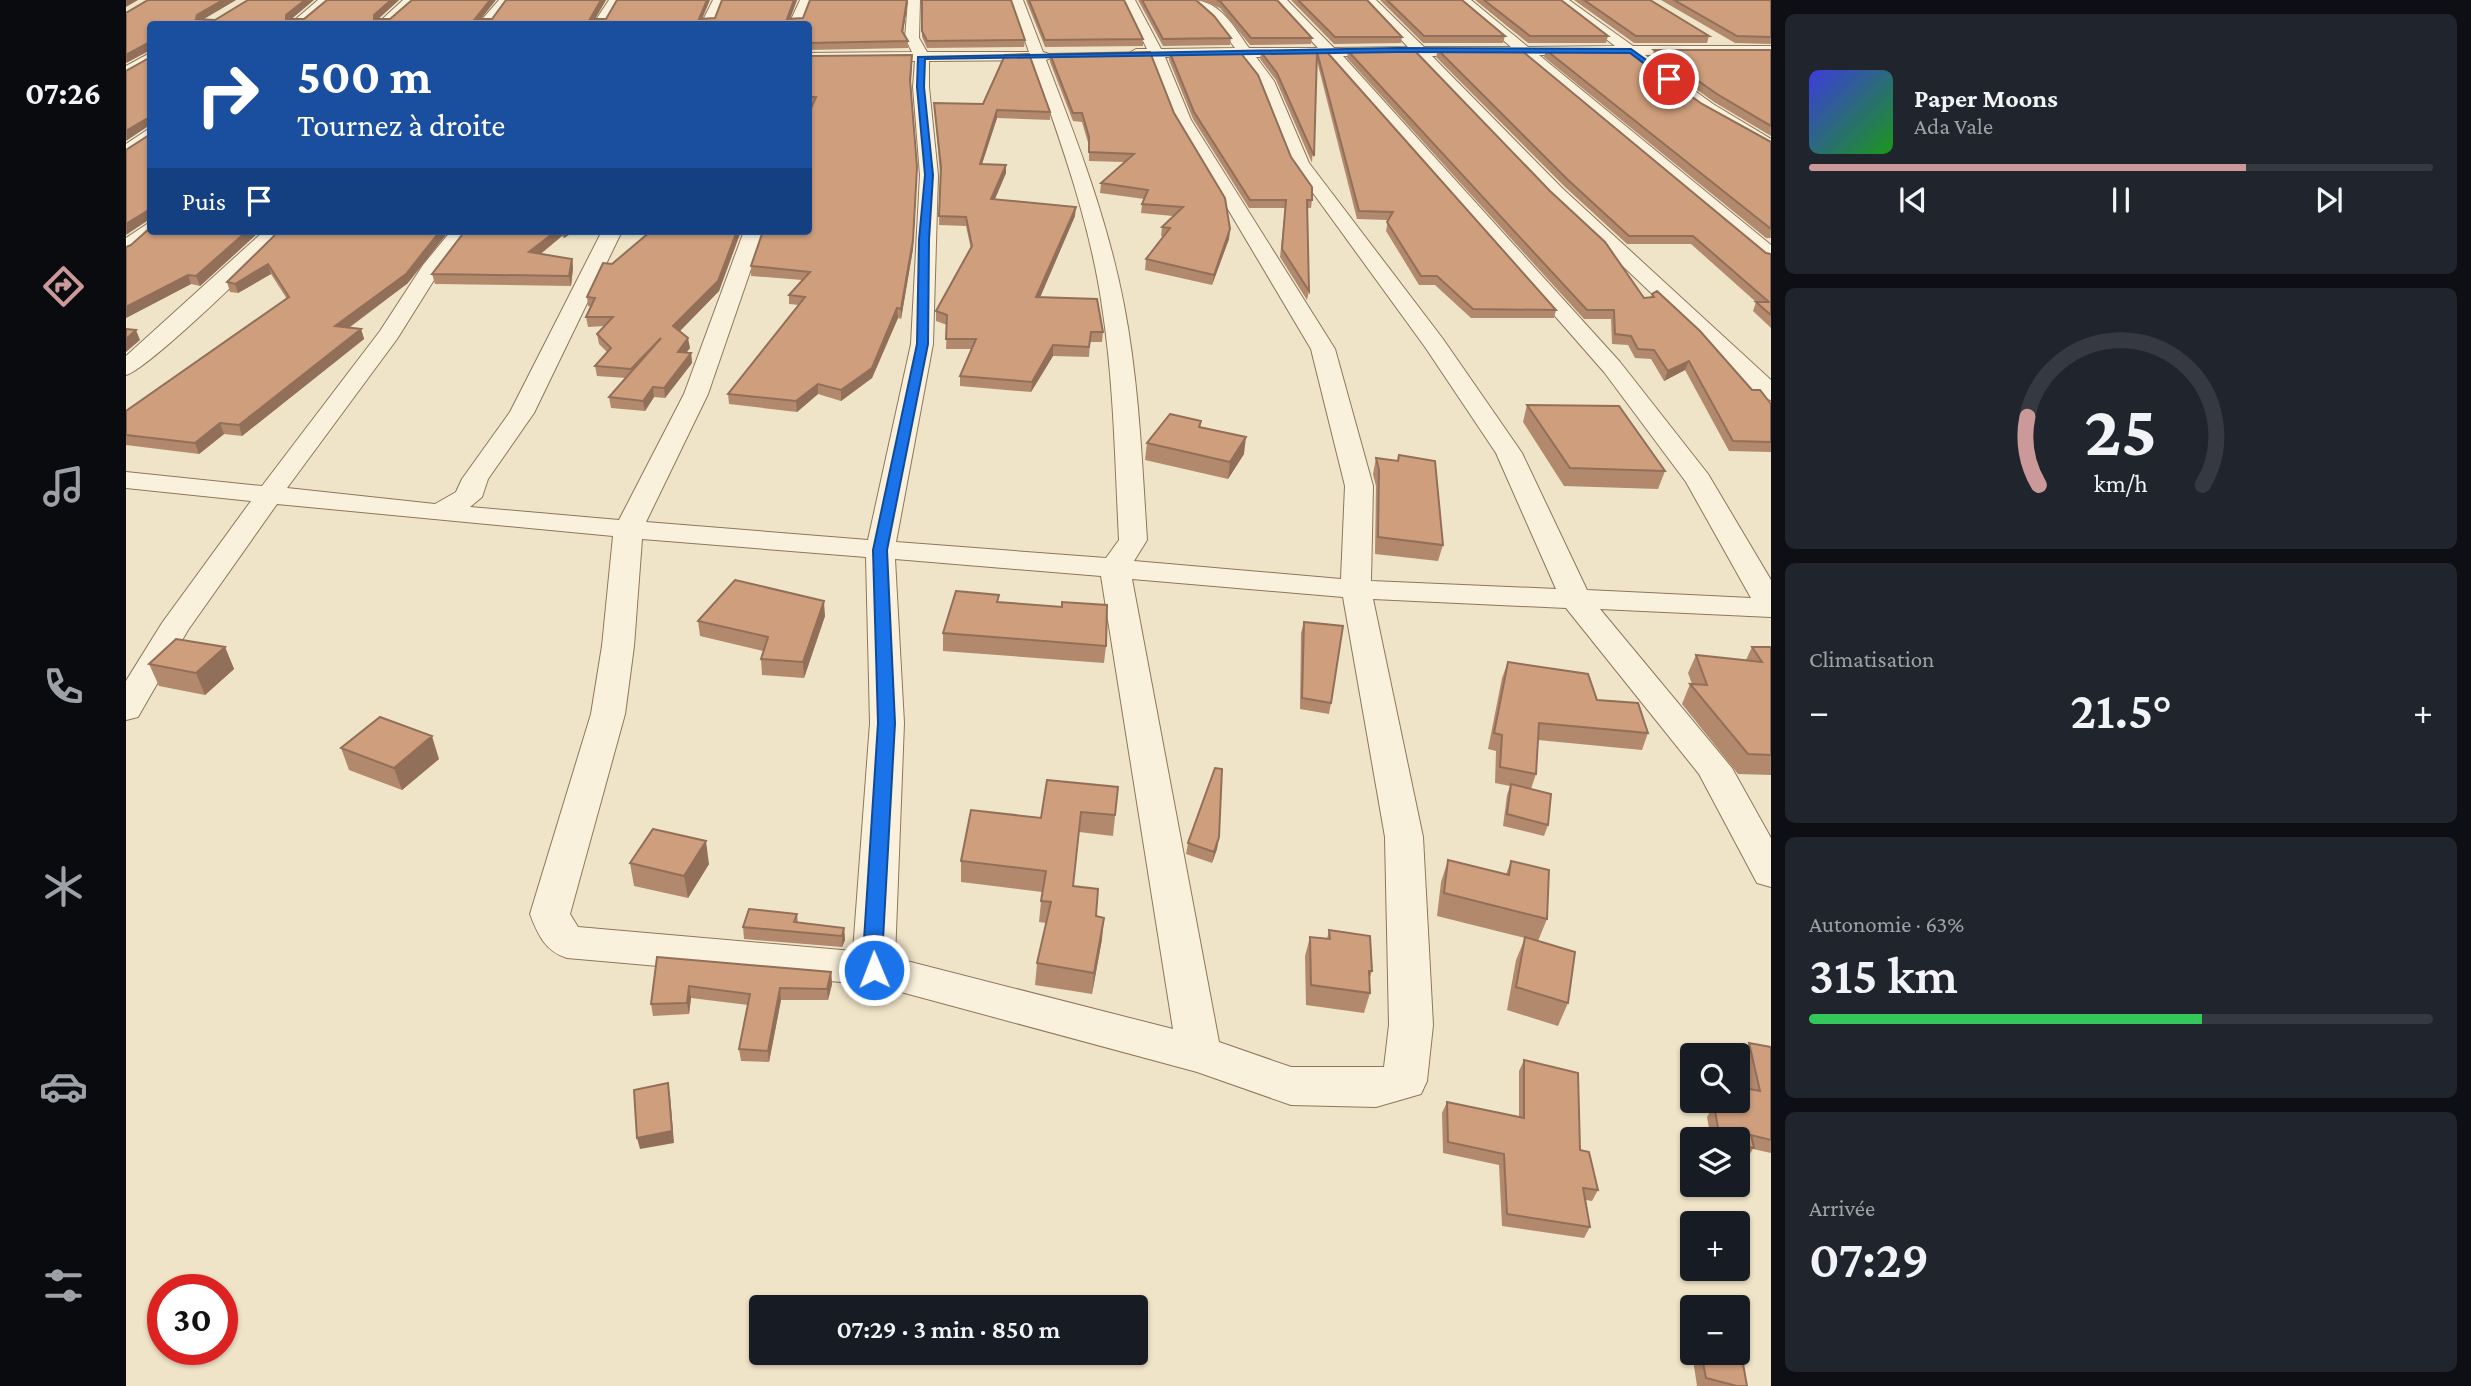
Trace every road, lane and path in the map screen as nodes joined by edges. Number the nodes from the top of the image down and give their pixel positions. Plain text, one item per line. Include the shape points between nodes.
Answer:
1 (326, 0) edge
2 (411, 0) edge
3 (506, 0) edge
4 (615, 0) edge
5 (719, 0) edge
6 (806, 0) edge
7 (914, 0) edge
8 (1017, 0) edge
9 (1129, 0) edge
10 (1198, 0) edge
11 (1280, 0) edge
12 (1369, 0) edge
13 (1463, 0) edge
14 (1561, 0) edge
15 (300, 21) edge
16 (386, 21) edge
17 (487, 21) edge
18 (601, 21) edge
19 (708, 21) edge
20 (796, 21) edge
21 (1712, 38) dead end
22 (1420, 50) junction
23 (1520, 50) junction
24 (1735, 50) junction
25 (1771, 50) edge
26 (1326, 51) junction
27 (1631, 51) junction
28 (1156, 52) junction
29 (1122, 54) edge
30 (1247, 54) junction
31 (1049, 56) junction
32 (812, 57) edge
33 (922, 57) junction
34 (147, 60) edge
35 (126, 61) edge
36 (147, 61) edge
37 (1762, 67) edge
38 (126, 74) edge
39 (147, 135) edge
40 (1771, 146) edge
41 (126, 152) edge
42 (147, 230) edge
43 (271, 235) edge
44 (458, 235) edge
45 (610, 235) edge
46 (753, 235) edge
47 (126, 248) edge
48 (1771, 255) edge
49 (126, 368) edge
50 (1771, 393) edge
51 (126, 480) edge
52 (268, 495) junction
53 (438, 513) junction
54 (628, 530) junction
55 (880, 550) junction
56 (1115, 568) junction
57 (1356, 588) junction
58 (1576, 600) junction
59 (1771, 607) edge
60 (126, 709) edge
61 (1771, 873) edge
62 (874, 970) junction
63 (1199, 1054) junction

1 - 15 street
2 - 16 street
3 - 17 street
4 - 18 street
5 - 19 street
6 - 20 street
7 - 33 street via 912,38
8 - 31 street
9 - 28 street
10 - 30 street via 1220,18
11 - 26 street
12 - 22 street
13 - 23 street
14 - 27 street
21 - 24 street
22 - 23 street
22 - 26 street
22 - 50 street via 1529,167
23 - 27 street
23 - 48 street
24 - 25 street
24 - 27 street
24 - 37 street
26 - 30 street
26 - 59 street via 1369,92 1442,180 1612,367 1698,480
27 - 40 street via 1707,107
28 - 29 street
28 - 30 street
28 - 57 street via 1183,120 1323,349 1359,486
30 - 58 street via 1270,89 1301,164 1435,344 1509,453
31 - 33 street
31 - 56 street via 1113,304 1124,388 1133,540
32 - 33 street
33 - 55 street via 929,175 922,344
34 - 35 street
36 - 38 street
39 - 41 street
42 - 47 street
43 - 49 street
44 - 52 street
45 - 53 street via 522,413 475,479 468,497
46 - 54 street via 696,394
51 - 52 street
52 - 53 street
52 - 60 street via 173,630
53 - 54 street
54 - 55 street
54 - 62 street via 608,714 550,914 556,930 566,942
55 - 56 street
55 - 62 street via 887,723
56 - 57 street via 1289,586
56 - 63 street
57 - 58 street
57 - 63 street via 1404,837 1411,1025 1405,1081 1376,1088 1291,1086
58 - 59 street
58 - 61 street via 1714,768
62 - 63 street

